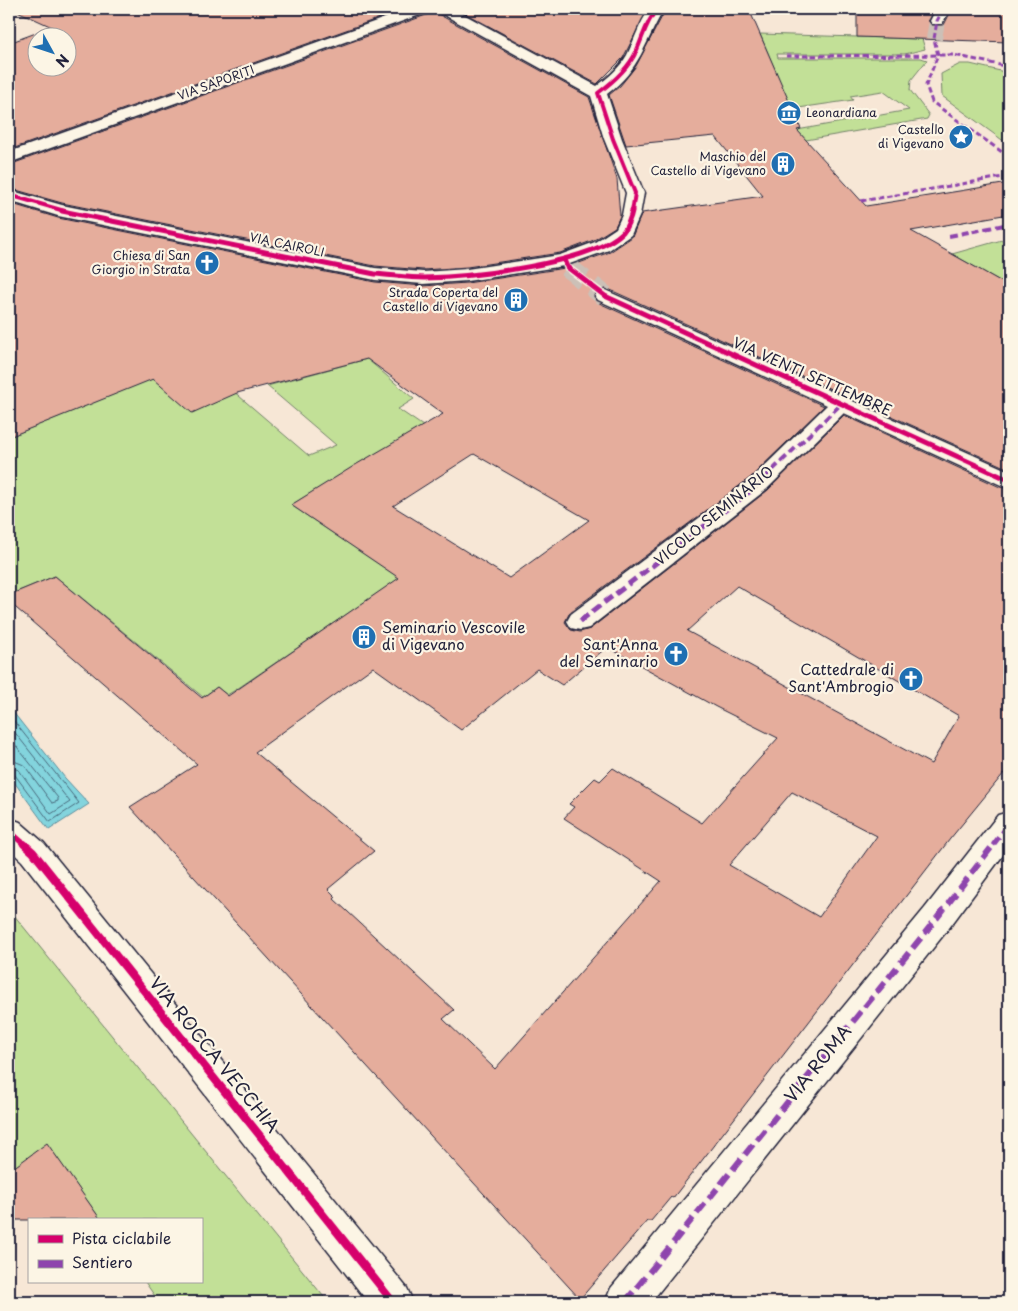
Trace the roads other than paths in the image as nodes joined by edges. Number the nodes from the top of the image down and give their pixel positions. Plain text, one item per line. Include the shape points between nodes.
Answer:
1 (423, 9) edge
2 (451, 9) edge
3 (657, 9) edge
4 (598, 93) junction
5 (9, 158) edge
6 (9, 196) edge
7 (605, 296) tunnel mouth
8 (841, 404) junction
9 (1009, 480) edge
10 (580, 621) dead end
11 (1009, 824) edge
12 (9, 831) edge
13 (393, 1302) edge
14 (624, 1302) edge

1 - 5 street, VIA SAPORITI
2 - 4 street
3 - 4 street via 649,18 635,53 614,82
4 - 6 street, VIA CAIROLI via 635,193 631,215 624,231 602,246 565,263 422,278 375,274 58,210
7 - 8 street, VIA VENTI SETTEMBRE
8 - 9 street, VIA VENTI SETTEMBRE
8 - 10 street, VICOLO SEMINARIO via 759,484
11 - 14 street, VIA ROMA via 938,918
12 - 13 street, VIA ROCCA VECCHIA via 33,852

